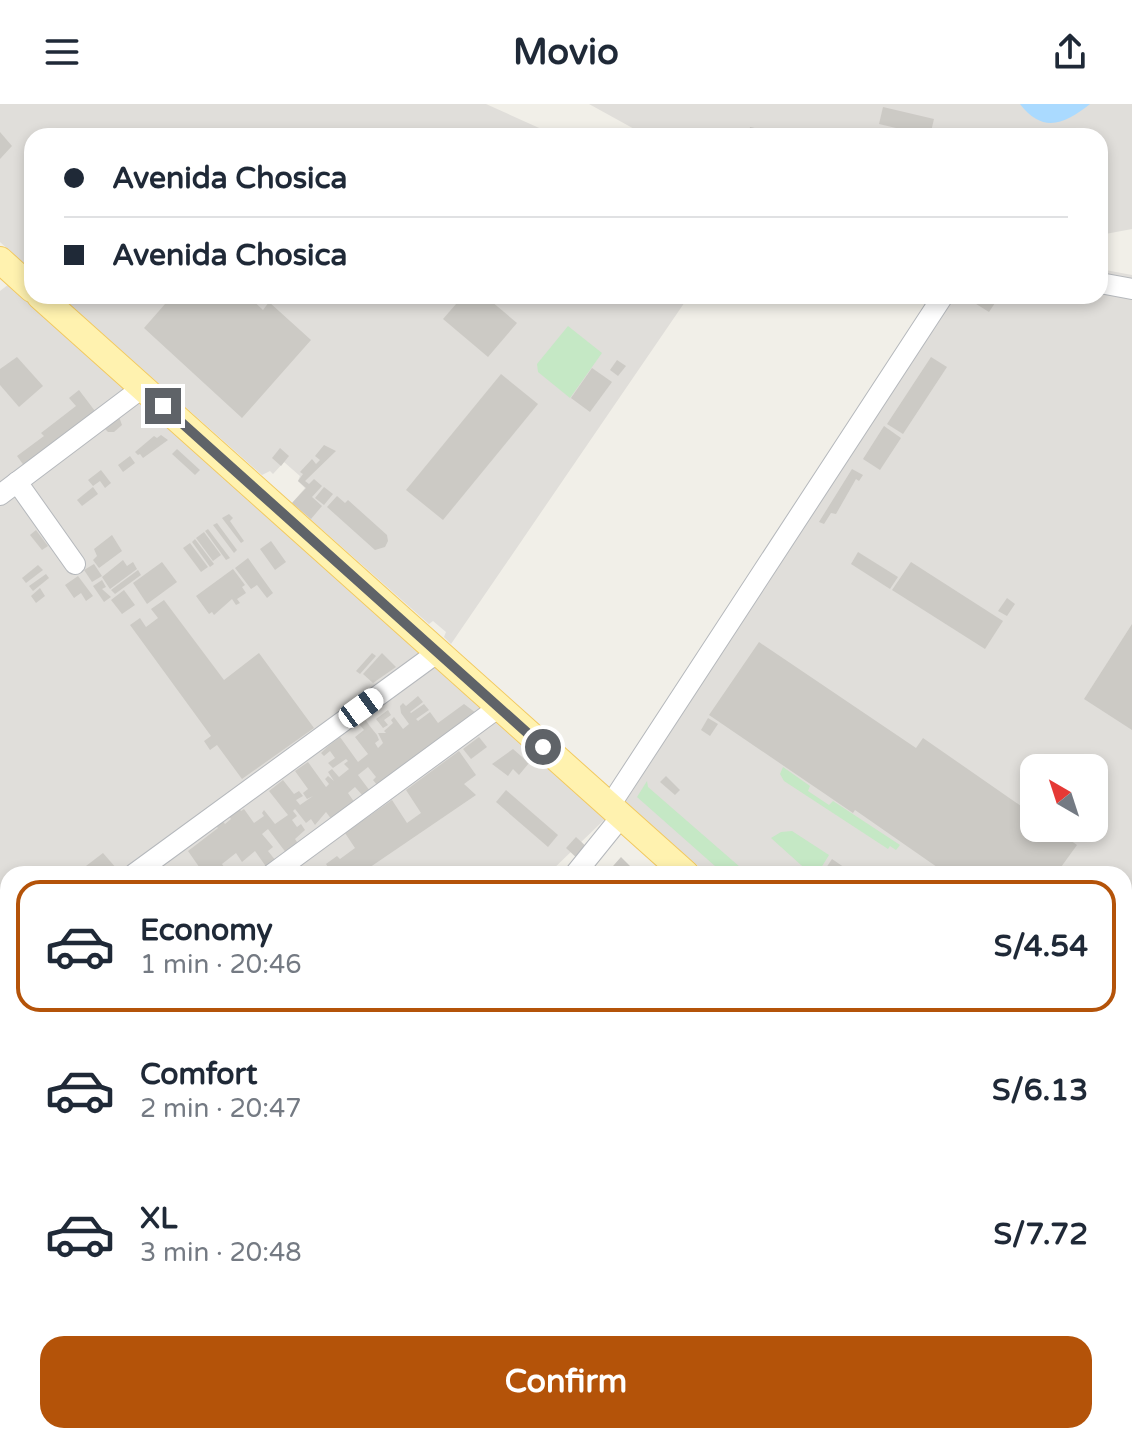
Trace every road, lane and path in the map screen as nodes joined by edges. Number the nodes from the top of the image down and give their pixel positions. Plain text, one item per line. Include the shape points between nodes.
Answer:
1 (0, 260) edge
2 (24, 282) edge
3 (1108, 284) edge
4 (1132, 289) edge
5 (49, 304) edge
6 (938, 304) edge
7 (142, 388) junction
8 (0, 468) edge
9 (10, 487) edge
10 (75, 564) dead end
11 (438, 652) junction
12 (499, 707) junction
13 (615, 812) junction
14 (154, 866) edge
15 (283, 866) edge
16 (580, 866) edge
17 (677, 866) edge

1 - 2 main road
3 - 4 street
5 - 7 main road
6 - 13 street
7 - 9 street
7 - 11 main road
8 - 9 street
9 - 10 street
11 - 12 main road
11 - 14 street
12 - 13 main road
12 - 15 street
13 - 16 street
13 - 17 main road

